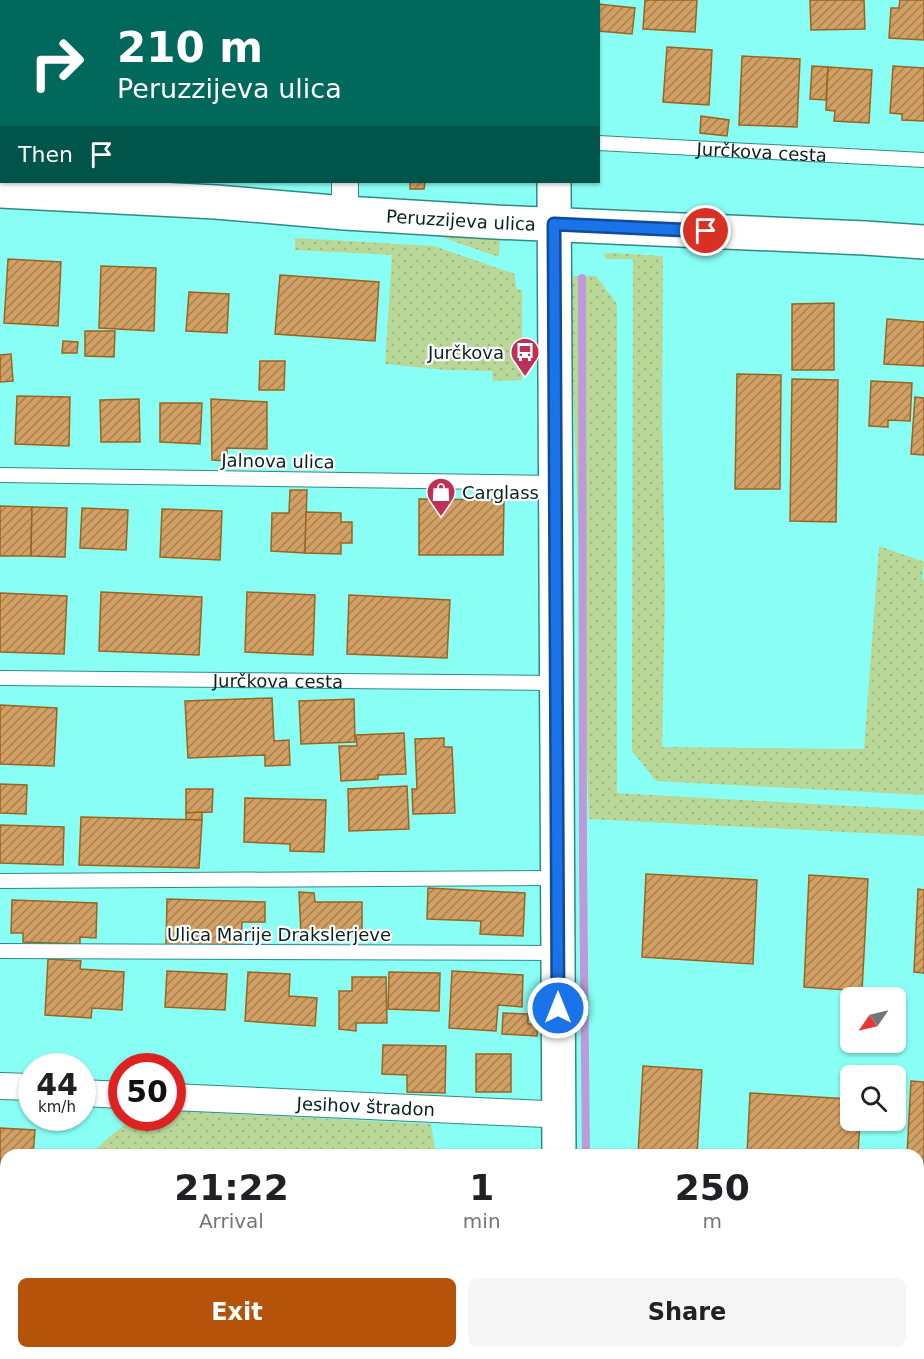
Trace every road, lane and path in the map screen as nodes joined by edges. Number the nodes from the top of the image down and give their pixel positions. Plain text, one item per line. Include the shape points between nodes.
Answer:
1 (600, 143) edge
2 (924, 160) edge
3 (554, 183) edge
4 (0, 191) edge
5 (345, 197) edge
6 (554, 224) junction
7 (924, 242) edge
8 (0, 475) edge
9 (555, 483) junction
10 (0, 678) edge
11 (556, 683) junction
12 (557, 878) junction
13 (0, 881) edge
14 (0, 951) edge
15 (557, 953) junction
16 (0, 1086) edge
17 (18, 1087) edge
18 (186, 1098) edge
19 (558, 1116) junction
20 (559, 1149) edge

1 - 2 lane, Jurčkova cesta
3 - 6 main road
4 - 5 main road, Peruzzijeva ulica via 216,202
5 - 6 main road, Peruzzijeva ulica
6 - 7 main road, Peruzzijeva ulica
6 - 9 main road
8 - 9 lane, Jalnova ulica
9 - 11 main road
10 - 11 lane, Jurčkova cesta
11 - 12 main road
12 - 13 lane
12 - 15 main road
14 - 15 lane, Ulica Marije Drakslerjeve
15 - 19 main road
16 - 17 street
18 - 19 street, Jesihov štradon
19 - 20 main road

